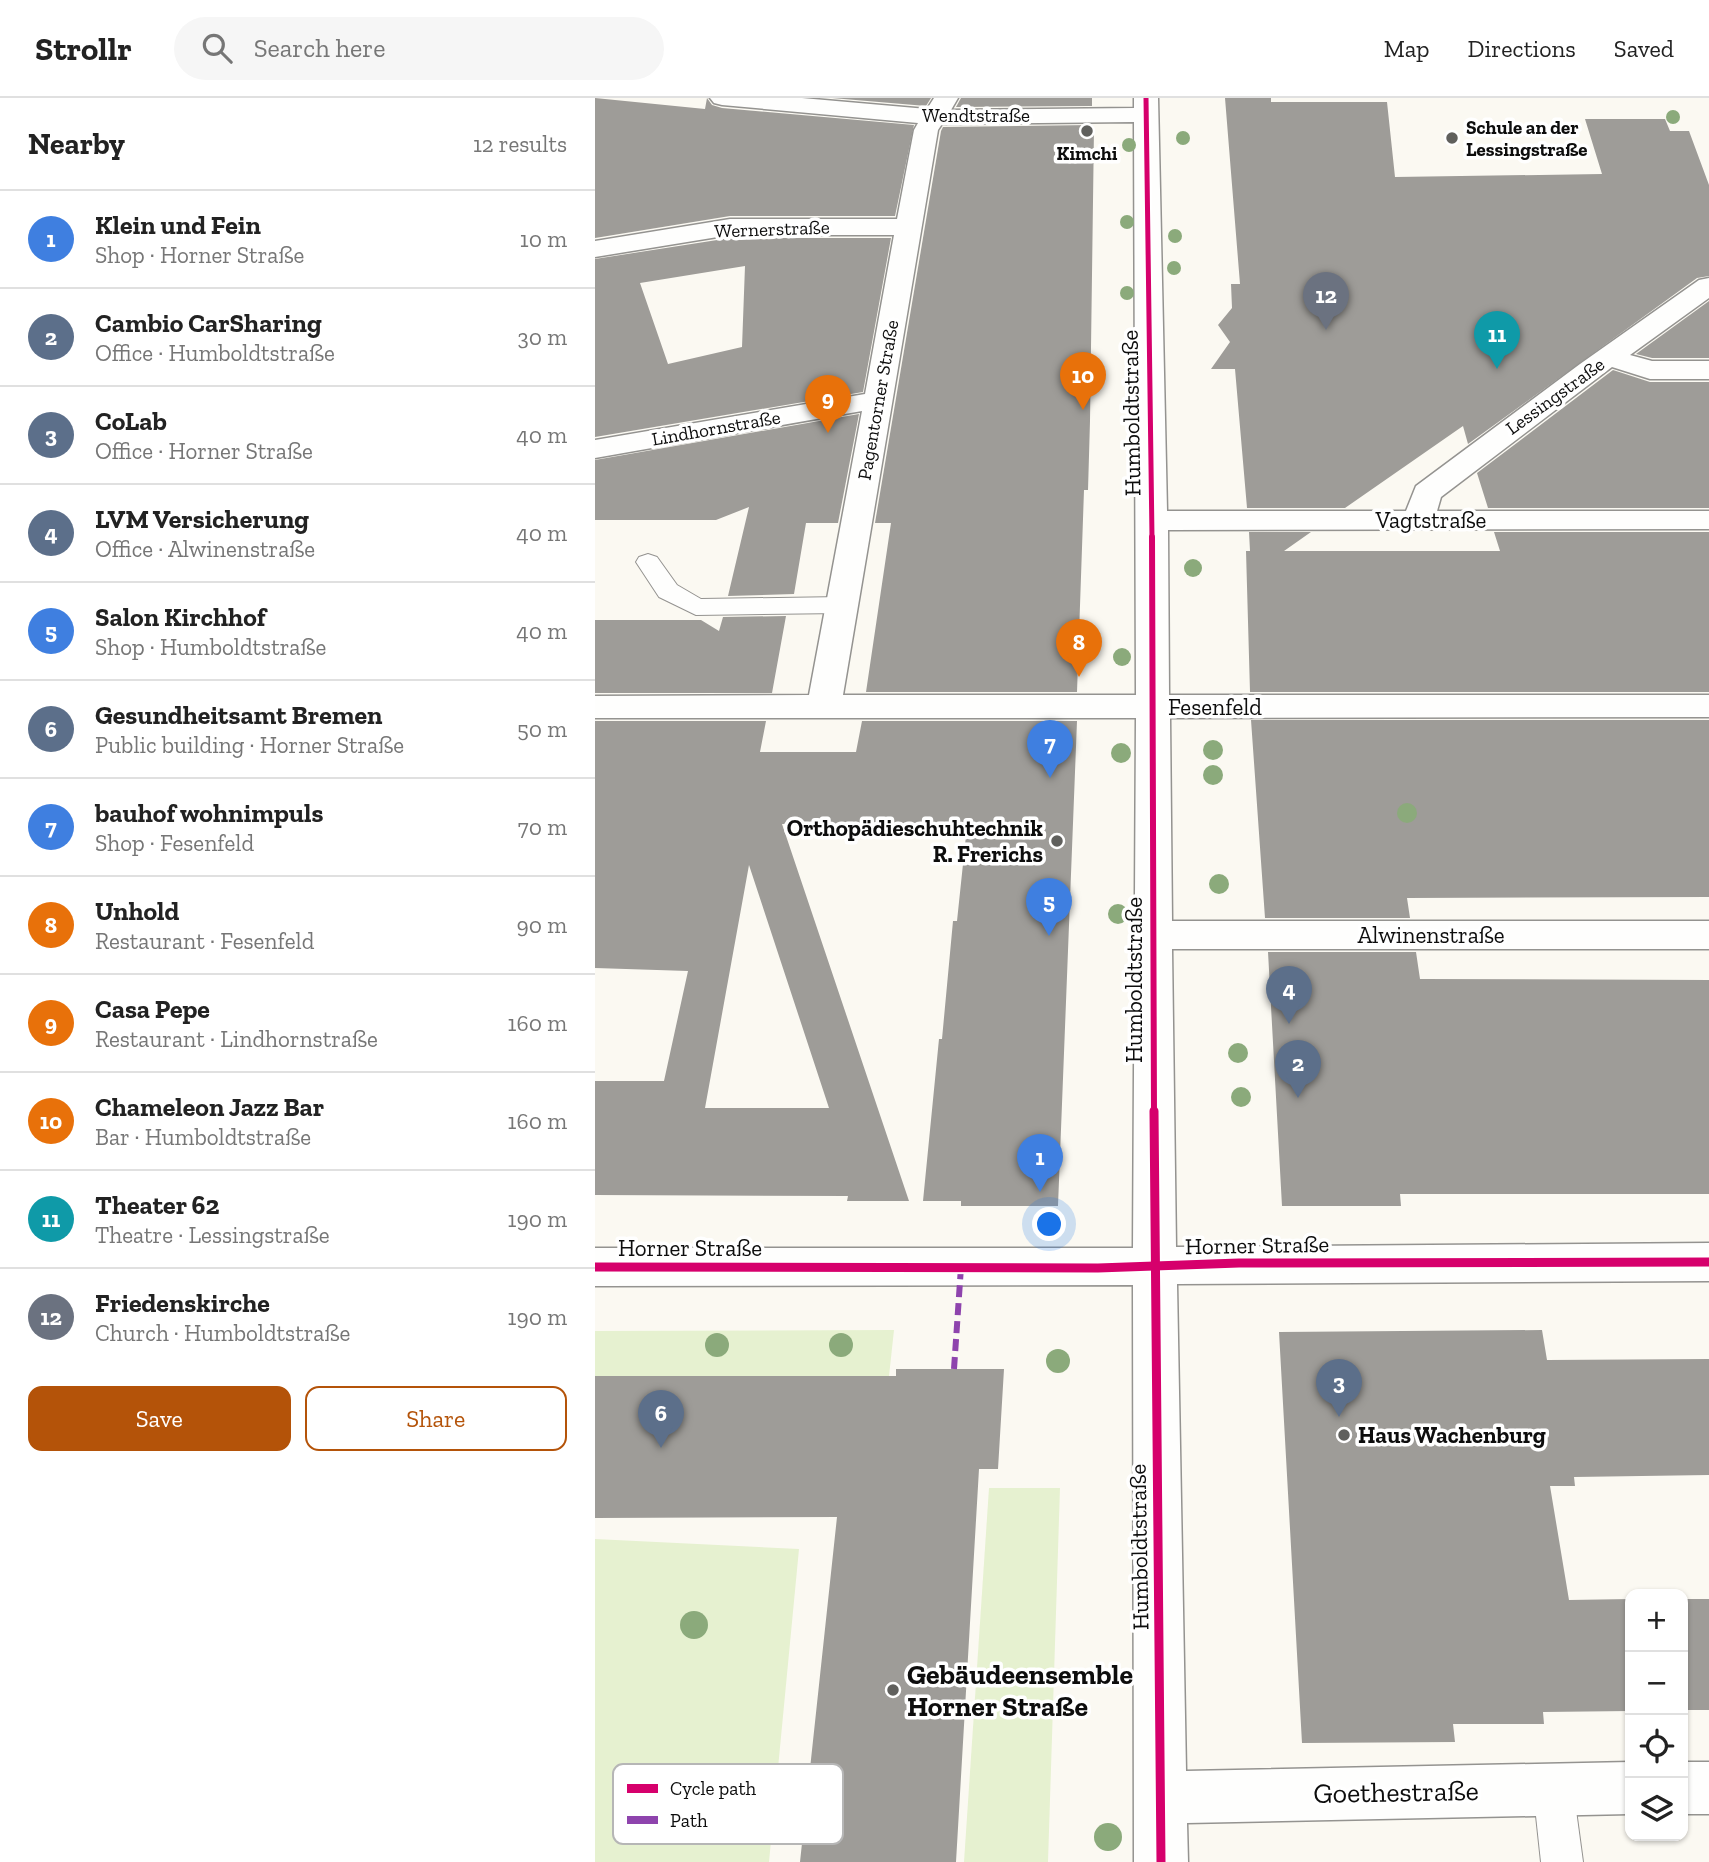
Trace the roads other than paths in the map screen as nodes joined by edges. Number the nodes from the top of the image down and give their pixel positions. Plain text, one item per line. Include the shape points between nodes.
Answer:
1 (722, 98) edge
2 (1146, 106) edge
3 (940, 108) edge
4 (909, 227) junction
5 (595, 249) edge
6 (1709, 286) edge
7 (1608, 357) junction
8 (1709, 370) edge
9 (878, 402) junction
10 (595, 449) edge
11 (1422, 520) junction
12 (1709, 520) edge
13 (1152, 521) junction
14 (648, 562) dead end
15 (842, 605) junction
16 (1709, 706) edge
17 (595, 707) edge
18 (824, 707) junction
19 (1152, 708) junction
20 (1153, 935) junction
21 (1709, 935) edge
22 (1709, 1262) edge
23 (1155, 1266) junction
24 (595, 1267) edge
25 (1553, 1788) junction
26 (1625, 1788) edge
27 (1688, 1788) edge
28 (1709, 1788) edge
29 (1161, 1798) junction
30 (1161, 1862) edge
31 (1562, 1862) edge

1 - 3 street, Wendtstraße
2 - 3 street, Wendtstraße
2 - 13 street, Humboldtstraße
3 - 4 street, Pagentorner Straße via 926,130
4 - 5 street, Wernerstraße via 730,227
4 - 9 street, Pagentorner Straße
6 - 7 street, Lessingstraße
7 - 8 street via 1650,370
7 - 11 street, Lessingstraße via 1427,493
9 - 10 street, Lindhornstraße
9 - 15 street, Pagentorner Straße
11 - 12 street, Vagtstraße
11 - 13 street, Vagtstraße
13 - 19 street, Humboldtstraße
14 - 15 lane via 669,591 695,607
15 - 18 street, Pagentorner Straße
16 - 19 street, Fesenfeld
17 - 18 street, Fesenfeld
18 - 19 street, Fesenfeld
19 - 20 street, Humboldtstraße
20 - 21 street, Alwinenstraße
20 - 23 street, Humboldtstraße
22 - 23 street, Horner Straße
23 - 24 street, Horner Straße
23 - 29 street, Humboldtstraße
25 - 26 street, Goethestraße
25 - 29 street, Goethestraße
25 - 31 lane
27 - 28 street
29 - 30 street, Humboldtstraße

